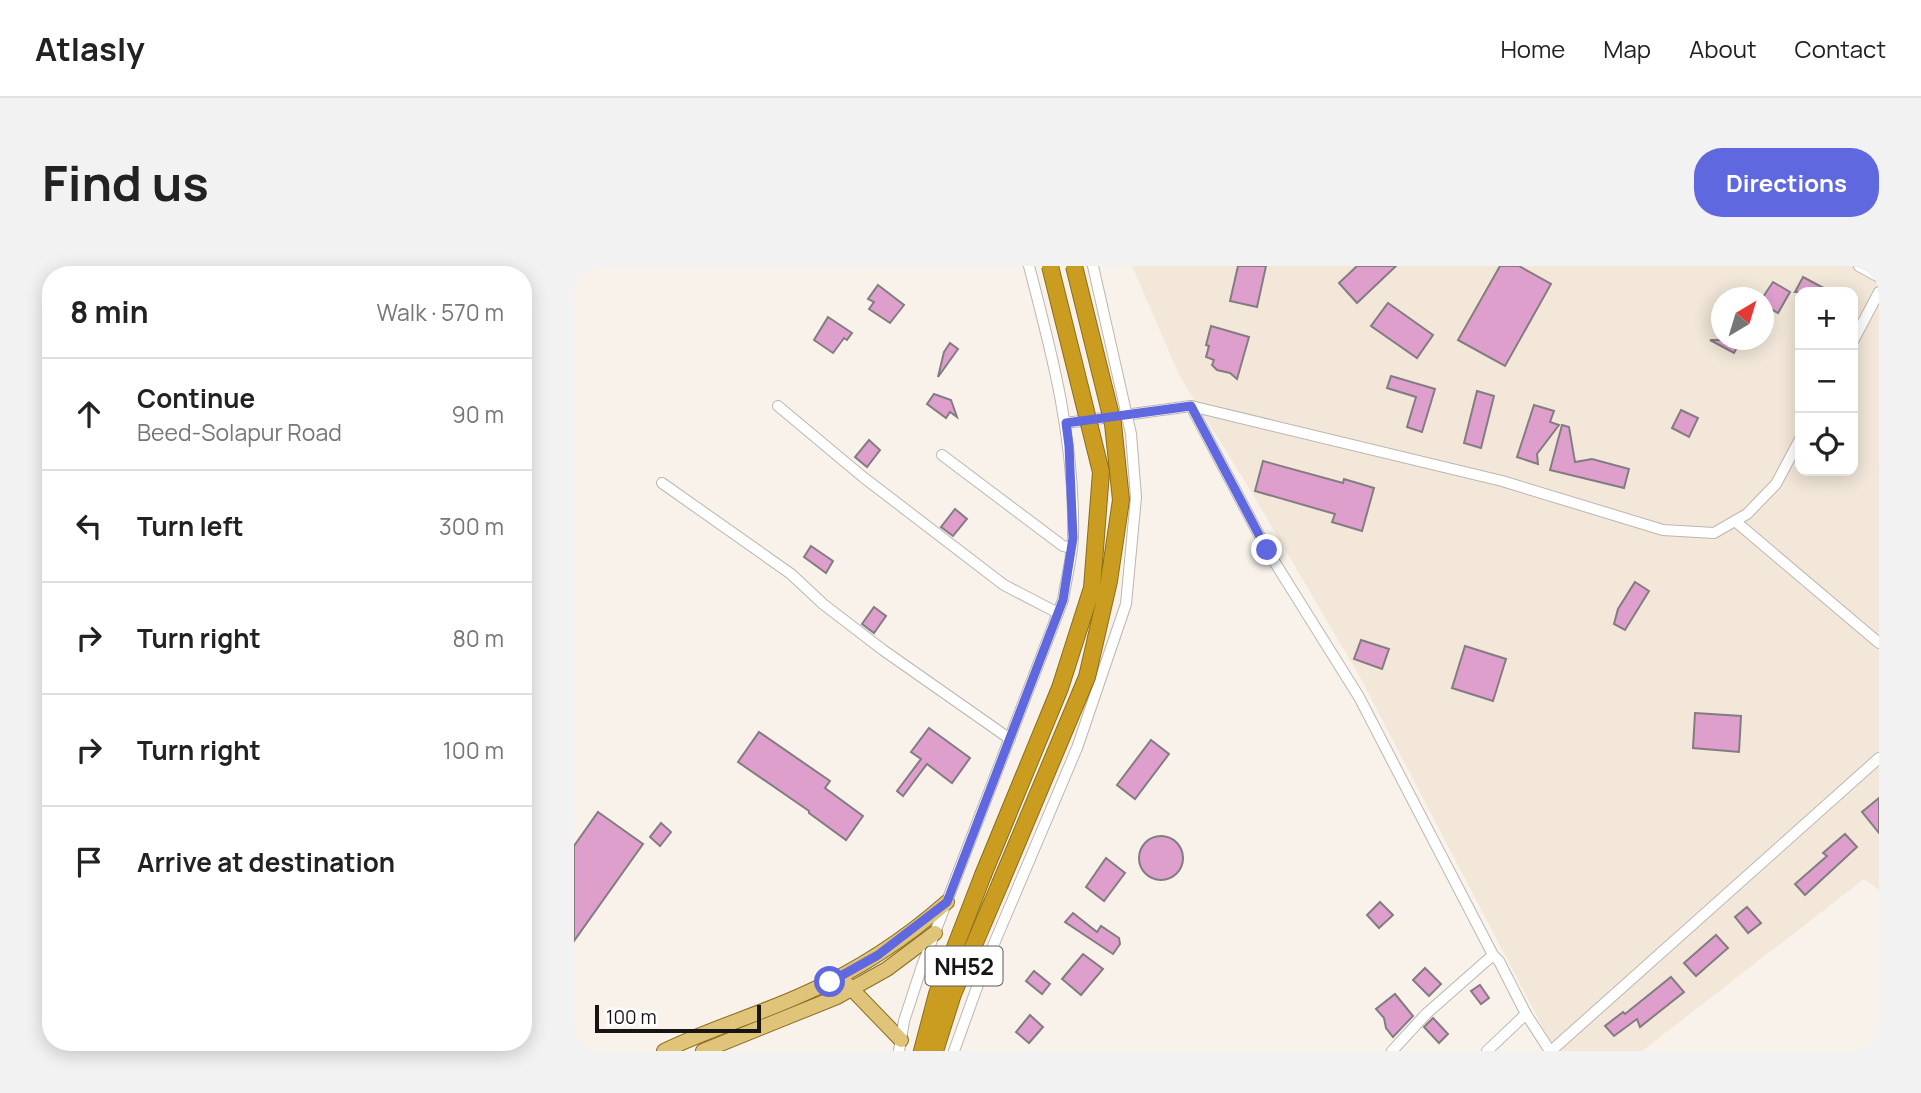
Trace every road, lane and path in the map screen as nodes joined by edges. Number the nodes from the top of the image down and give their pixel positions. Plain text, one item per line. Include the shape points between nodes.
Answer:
1 (1029, 266) edge
2 (1051, 266) edge
3 (1074, 266) edge
4 (1093, 266) edge
5 (1859, 266) edge
6 (1879, 277) edge
7 (1879, 292) edge
8 (1858, 332) edge
9 (778, 406) dead end
10 (1191, 406) junction
11 (1127, 415) junction
12 (1066, 423) junction
13 (1795, 448) edge
14 (942, 456) dead end
15 (662, 483) dead end
16 (1735, 521) junction
17 (1071, 550) junction
18 (1058, 613) junction
19 (1879, 643) edge
20 (1010, 739) junction
21 (1879, 758) edge
22 (947, 902) junction
23 (935, 933) junction
24 (1493, 955) junction
25 (841, 977) junction
26 (850, 990) junction
27 (1526, 1014) junction
28 (574, 1045) edge
29 (900, 1045) edge
30 (582, 1051) edge
31 (664, 1051) edge
32 (703, 1051) edge
33 (922, 1051) edge
34 (936, 1051) edge
35 (954, 1051) edge
36 (1392, 1051) edge
37 (1487, 1051) edge
38 (1550, 1051) edge

1 - 12 street
2 - 33 highway, NH52, bridge via 1101,472 1092,588 1060,688 937,994
3 - 34 highway, NH52, bridge via 1113,424 1121,500 1110,581 1087,677 953,994
4 - 11 street
5 - 6 street
7 - 8 street
9 - 18 street via 1004,585
10 - 11 street
10 - 16 street via 1502,481 1663,530 1714,533
10 - 24 street via 1267,550 1359,697
11 - 12 street
11 - 35 street via 1136,497 1126,604 1077,748 985,965
12 - 17 street
13 - 16 street via 1776,484
14 - 17 street
15 - 20 street via 791,574 883,650
16 - 19 street
17 - 18 street
18 - 20 street
20 - 22 street
21 - 38 street
22 - 23 street
22 - 25 main road via 894,944
23 - 26 main road
23 - 29 street
24 - 27 street
24 - 36 street
25 - 26 main road
25 - 31 main road
26 - 29 main road
26 - 32 main road
27 - 37 street
27 - 38 street
28 - 30 street

